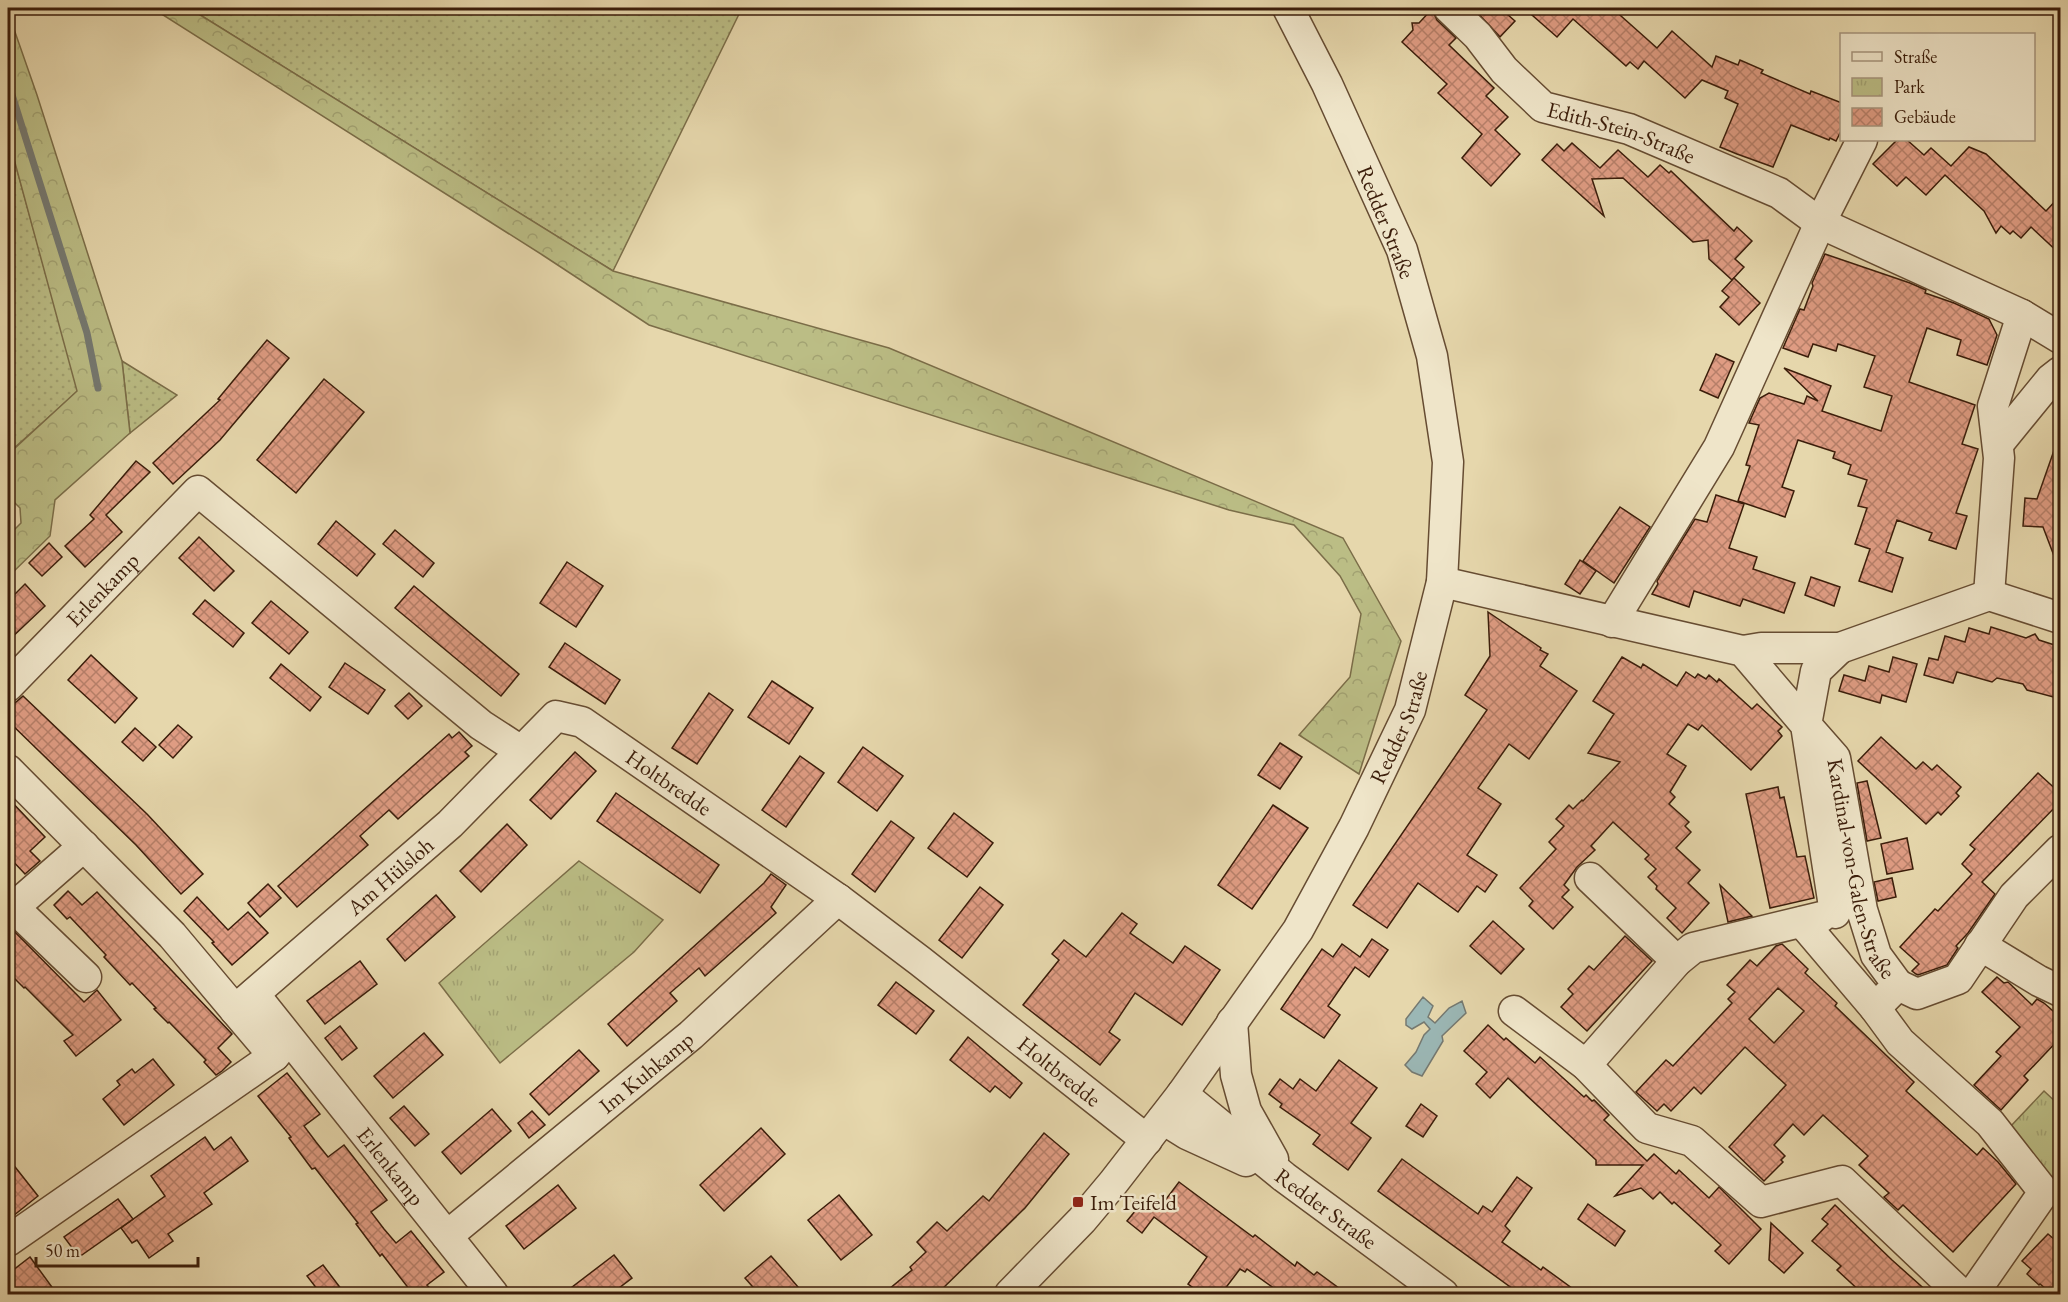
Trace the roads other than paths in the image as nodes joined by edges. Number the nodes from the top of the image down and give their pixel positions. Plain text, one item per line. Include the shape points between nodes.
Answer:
1 (1288, 8) edge
2 (1449, 8) edge
3 (1862, 141) edge
4 (1820, 224) junction
5 (2022, 315) junction
6 (2061, 338) edge
7 (2061, 372) edge
8 (1998, 444) junction
9 (1442, 582) junction
10 (1989, 595) junction
11 (2061, 618) edge
12 (1612, 622) junction
13 (1840, 648) junction
14 (1743, 651) junction
15 (8, 686) edge
16 (1806, 724) junction
17 (521, 751) junction
18 (8, 770) edge
19 (84, 846) junction
20 (2061, 850) edge
21 (1590, 878) dead end
22 (838, 899) junction
23 (10, 905) edge
24 (1849, 912) junction
25 (1802, 922) junction
26 (1980, 945) junction
27 (1677, 961) junction
28 (86, 977) dead end
29 (1898, 985) junction
30 (2061, 991) edge
31 (244, 1002) junction
32 (1875, 1008) junction
33 (1514, 1011) dead end
34 (1232, 1022) junction
35 (282, 1048) junction
36 (1586, 1065) junction
37 (1182, 1094) junction
38 (1155, 1129) junction
39 (1284, 1177) junction
40 (2052, 1201) edge
41 (447, 1236) junction
42 (8, 1240) edge
43 (481, 1290) edge
44 (1010, 1294) edge
45 (1443, 1294) edge
46 (1962, 1294) edge
47 (1973, 1294) edge

1 - 9 street, Redder Straße via 1402,250 1432,356 1448,462
2 - 4 street, Edith-Stein-Straße via 1543,108 1629,129 1779,193
3 - 4 street
4 - 5 street, Edith-Stein-Straße
4 - 12 street via 1719,447
5 - 6 street, Edith-Stein-Straße
5 - 8 street via 1994,406
7 - 8 street
8 - 10 street
9 - 12 street
9 - 34 street, Redder Straße via 1410,710 1354,827 1298,930
10 - 11 street
10 - 13 street
12 - 14 street
13 - 14 street
13 - 16 street via 1816,671
14 - 16 street
15 - 17 street, Erlenkamp via 198,491 481,725
16 - 24 street, Kardinal-von-Galen-Straße
17 - 22 street, Holtbredde via 556,716 582,722
17 - 31 street, Am Hülsloh via 450,824
18 - 19 street, Erlenkamp
19 - 23 street
19 - 31 street, Erlenkamp
20 - 26 street via 2014,896
21 - 27 street
22 - 38 street, Holtbredde
22 - 41 street, Im Kuhkamp via 691,1035
23 - 28 street
24 - 25 street
24 - 29 street, Kardinal-von-Galen-Straße
25 - 27 street via 1693,948
25 - 32 street, Kardinal-von-Galen-Straße
26 - 29 street via 1958,979 1917,994
26 - 30 street
27 - 36 street
29 - 32 street, Kardinal-von-Galen-Straße
31 - 35 street, Erlenkamp
32 - 40 street, Kardinal-von-Galen-Straße via 1900,1041 1990,1123
33 - 36 street
34 - 37 street, Redder Straße
34 - 39 street via 1236,1075 1246,1111
35 - 41 street, Erlenkamp
35 - 42 street
36 - 46 street via 1647,1128 1692,1141 1761,1203 1842,1181
37 - 38 street
37 - 39 street, Redder Straße
38 - 39 street, Holtbredde via 1187,1134
38 - 44 street via 1088,1213
39 - 45 street, Redder Straße
40 - 47 street, Kardinal-von-Galen-Straße
41 - 43 street, Erlenkamp

